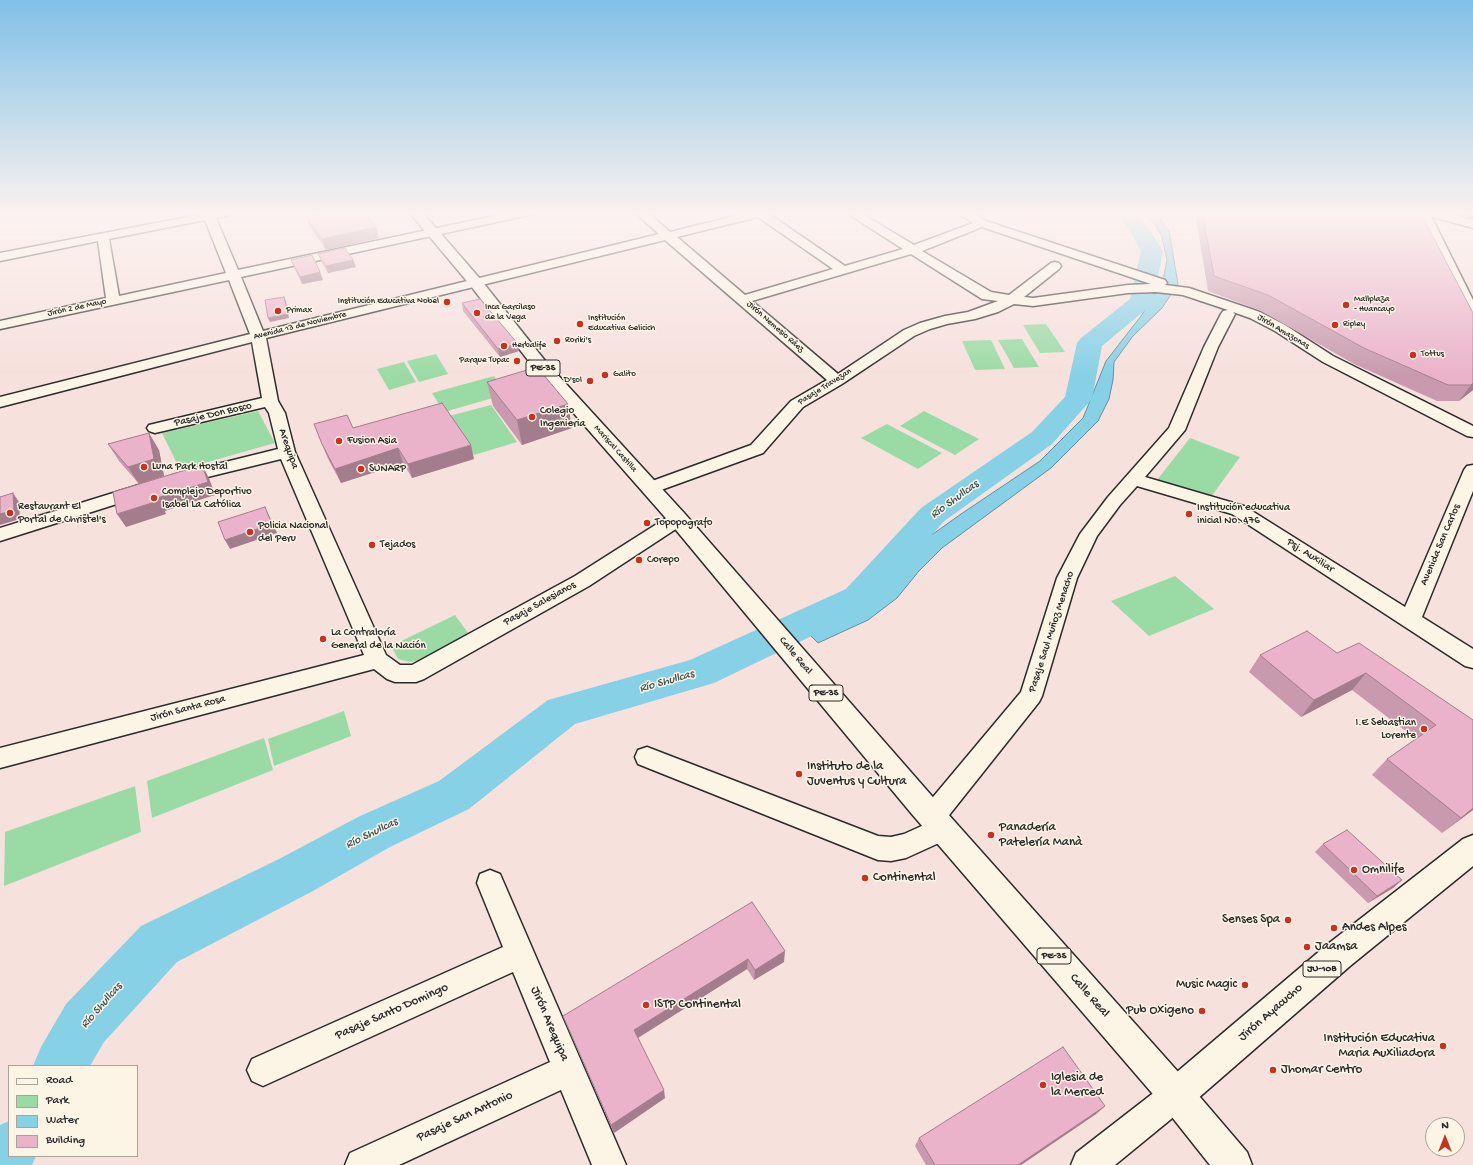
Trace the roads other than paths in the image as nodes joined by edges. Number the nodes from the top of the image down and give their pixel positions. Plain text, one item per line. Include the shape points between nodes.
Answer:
1 (108, 266) edge
2 (229, 266) edge
3 (274, 266) edge
4 (461, 266) edge
5 (544, 266) edge
6 (704, 266) edge
7 (837, 266) edge
8 (859, 266) edge
9 (939, 266) edge
10 (1055, 266) dead end
11 (1109, 266) edge
12 (1450, 266) edge
13 (844, 271) junction
14 (233, 275) junction
15 (476, 283) junction
16 (1184, 292) junction
17 (113, 300) junction
18 (743, 300) junction
19 (1011, 300) junction
20 (1228, 314) dead end
21 (1473, 314) edge
22 (0, 325) edge
23 (258, 336) junction
24 (837, 381) junction
25 (270, 401) junction
26 (0, 402) edge
27 (155, 428) dead end
28 (1473, 432) edge
29 (287, 452) junction
30 (1473, 470) edge
31 (1134, 479) junction
32 (650, 488) junction
33 (678, 519) junction
34 (0, 535) edge
35 (1410, 620) junction
36 (377, 660) junction
37 (1473, 660) edge
38 (647, 757) dead end
39 (0, 758) edge
40 (931, 815) junction
41 (1473, 848) edge
42 (490, 883) dead end
43 (520, 954) junction
44 (264, 1070) dead end
45 (569, 1070) junction
46 (1176, 1095) junction
47 (362, 1165) edge
48 (609, 1165) edge
49 (1088, 1165) edge
50 (1234, 1165) edge

1 - 17 street
2 - 14 street, Arequipa
3 - 14 street, Jirón 2 de Mayo
4 - 15 main road, Mariscal Castilla / PE-3S
5 - 15 street, Avenida 13 de Noviembre
6 - 18 street, Jirón Nemesio Ráez
7 - 13 street
8 - 13 street
9 - 19 street, Jirón Amazonas via 986,296
10 - 19 street, Pasaje Travezan
11 - 16 street
12 - 21 street
13 - 18 street
14 - 17 street, Jirón 2 de Mayo
14 - 23 street, Arequipa
15 - 23 street, Avenida 13 de Noviembre
15 - 32 main road, Mariscal Castilla / PE-3S via 540,365
16 - 19 street, Jirón Amazonas via 1139,288 1033,302
16 - 28 street, Jirón Amazonas via 1255,315 1328,359
17 - 22 street, Jirón 2 de Mayo
18 - 24 street, Jirón Nemesio Ráez
19 - 24 street, Pasaje Travezan via 993,309 945,320 909,333
20 - 31 street, Pasaje Saul Muñoz Menacho via 1211,347 1177,430
23 - 25 street, Arequipa
23 - 26 street, Avenida 13 de Noviembre
24 - 32 street, Pasaje Travezan via 797,404 757,449
25 - 27 street, Pasaje Don Bosco
25 - 29 street, Arequipa via 277,413
29 - 34 street via 159,485
29 - 36 street, Arequipa
30 - 35 street, Avenida San Carlos
31 - 35 street, Psj. Auxiliar via 1238,510
31 - 40 street, Pasaje Saul Muñoz Menacho via 1090,534 1067,578 1032,696
32 - 33 main road, Mariscal Castilla / PE-3S
33 - 36 street, Pasaje Salesianos via 582,581 416,673 395,673
33 - 40 main road, Calle Real / PE-3S
35 - 37 street, Psj. Auxiliar
36 - 39 street, Jirón Santa Rosa
38 - 40 street via 878,848 906,846
40 - 46 main road, Calle Real / PE-3S
41 - 46 main road, Jirón Ayacucho / JU-108 via 1339,954
42 - 43 street, Jirón Arequipa
43 - 44 street, Pasaje Santo Domingo
43 - 45 street, Jirón Arequipa
45 - 47 street, Pasaje San Antonio
45 - 48 street, Jirón Arequipa
46 - 49 street, Jirón Ayacucho
46 - 50 main road, Calle Real / PE-3S

